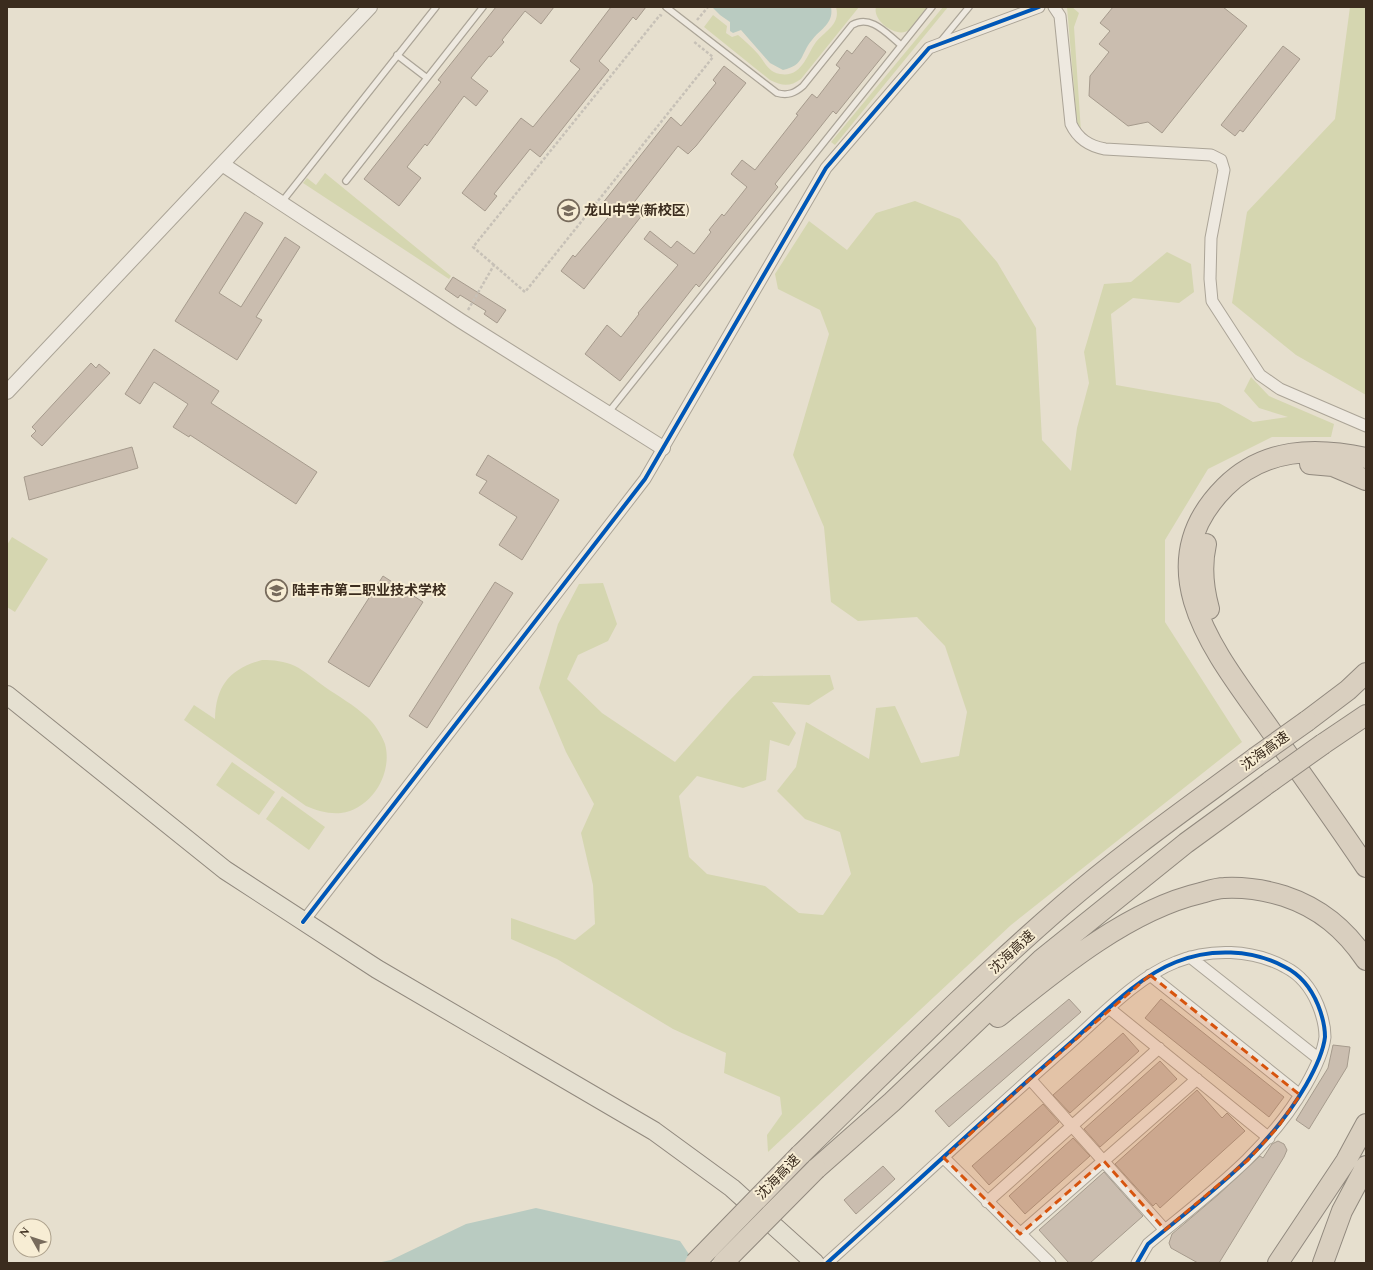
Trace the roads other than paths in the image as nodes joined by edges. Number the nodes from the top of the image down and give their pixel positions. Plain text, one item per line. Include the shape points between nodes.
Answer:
1 (370, 7) edge
2 (436, 7) edge
3 (483, 7) edge
4 (666, 7) edge
5 (932, 7) edge
6 (969, 7) edge
7 (1039, 7) edge
8 (1054, 7) edge
9 (939, 44) junction
10 (901, 45) junction
11 (397, 55) junction
12 (427, 78) junction
13 (222, 164) junction
14 (346, 181) dead end
15 (281, 203) junction
16 (7, 392) edge
17 (608, 413) junction
18 (1366, 426) edge
19 (663, 448) junction
20 (1366, 458) edge
21 (1366, 480) edge
22 (1366, 673) edge
23 (1366, 686) edge
24 (7, 695) edge
25 (1366, 715) edge
26 (1307, 721) junction
27 (1366, 849) edge
28 (1366, 867) edge
29 (304, 922) junction
30 (1190, 957) junction
31 (1366, 960) edge
32 (1150, 975) junction
33 (1110, 1008) junction
34 (1159, 1048) junction
35 (1319, 1058) junction
36 (1030, 1079) junction
37 (1197, 1079) junction
38 (1300, 1096) junction
39 (892, 1102) junction
40 (1366, 1124) edge
41 (1073, 1126) junction
42 (1366, 1134) edge
43 (1269, 1138) junction
44 (944, 1158) junction
45 (1104, 1161) junction
46 (1346, 1161) junction
47 (1365, 1168) edge
48 (987, 1202) junction
49 (1165, 1230) junction
50 (1020, 1234) junction
51 (695, 1263) edge
52 (723, 1263) edge
53 (815, 1263) edge
54 (827, 1263) edge
55 (1050, 1263) edge
56 (1137, 1263) edge
57 (1278, 1263) edge
58 (1323, 1263) edge

1 - 13 street
2 - 11 lane
3 - 12 lane
4 - 10 lane via 777,93 783,95 800,89 852,25 858,22 870,22
5 - 10 lane
6 - 9 lane
7 - 9 street
8 - 18 street via 1060,16 1071,124 1079,136 1089,144 1105,149 1211,155 1221,160 1224,170 1211,238 1212,301 1251,362 1268,382
9 - 19 street via 922,54 826,168
10 - 17 lane
11 - 12 lane
11 - 15 lane
12 - 14 lane
13 - 15 street
13 - 16 street
15 - 17 street via 461,321
17 - 19 street
19 - 29 street via 645,479
20 - 28 highway via 1317,451 1272,457 1252,466 1235,477 1202,516 1192,540 1189,559 1189,581 1205,632 1223,663
21 - 27 highway via 1326,465 1303,463 1268,471 1235,493 1214,521 1203,560 1203,585 1217,630 1229,650
22 - 26 highway
23 - 26 highway, 沈海高速
24 - 29 main road via 225,870
25 - 39 highway, 沈海高速, bridge via 1271,780 1186,843 1042,959
26 - 51 highway, 沈海高速, bridge via 1156,832 1063,905 800,1155
29 - 53 main road via 390,976 654,1131 732,1188
30 - 32 street
30 - 35 street
30 - 35 street via 1220,952 1241,953 1276,962 1292,971 1314,994 1324,1022 1325,1037
31 - 39 highway via 1352,940 1332,921 1301,902 1265,890 1223,888 1176,899 1137,917 1097,942 1015,1003
32 - 33 street
32 - 38 street
33 - 34 street
33 - 36 street
34 - 37 street
34 - 41 street
35 - 38 street
36 - 41 street
36 - 44 street
37 - 43 street
37 - 45 street
38 - 43 street
39 - 52 highway, 沈海高速, bridge via 816,1169
40 - 46 highway
41 - 45 street
41 - 48 street
42 - 46 highway
43 - 49 street via 1248,1160
44 - 48 street
44 - 54 street
45 - 49 street
45 - 50 street
46 - 57 highway
47 - 58 highway via 1342,1211
48 - 50 street
49 - 56 street via 1148,1244
50 - 55 street

